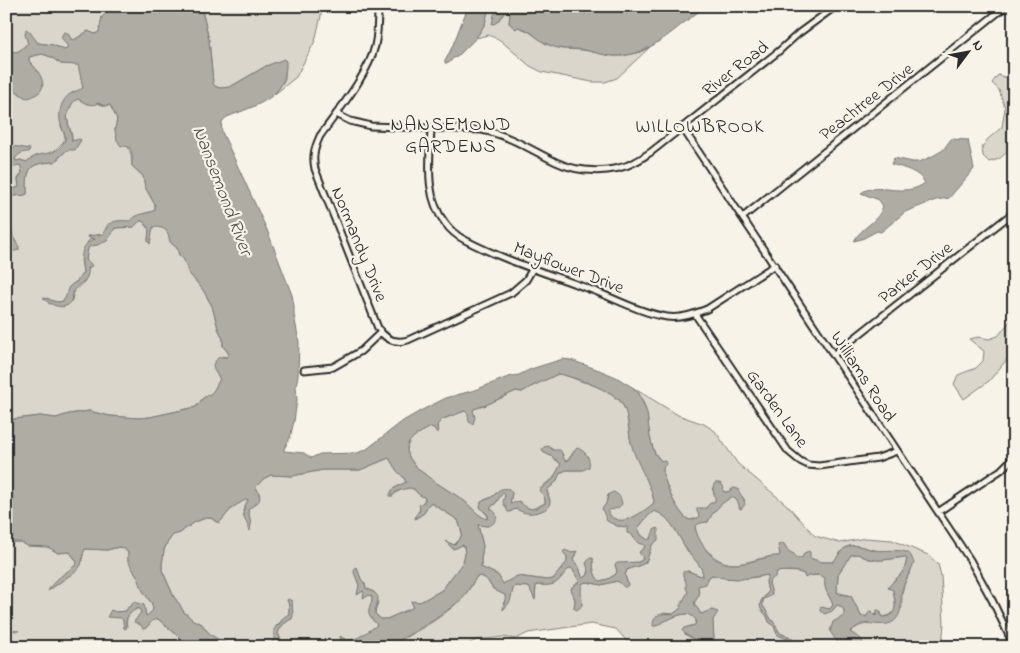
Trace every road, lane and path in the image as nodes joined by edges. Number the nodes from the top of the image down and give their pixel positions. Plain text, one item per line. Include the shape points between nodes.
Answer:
1 (378, 6) edge
2 (836, 6) edge
3 (1006, 6) edge
4 (336, 114) junction
5 (682, 127) junction
6 (430, 128) junction
7 (1014, 212) edge
8 (743, 217) junction
9 (775, 265) junction
10 (533, 268) junction
11 (696, 314) junction
12 (381, 332) junction
13 (833, 355) junction
14 (304, 370) dead end
15 (897, 451) junction
16 (1014, 456) edge
17 (1011, 464) edge
18 (938, 512) junction
19 (1014, 646) edge

1 - 4 street, Normandy Drive via 377,35 371,58
2 - 5 street, River Road
3 - 8 street, Peachtree Drive
4 - 6 street, River Road via 370,126
4 - 12 street, Normandy Drive via 320,136 313,161
5 - 6 street, River Road via 636,162 595,170 558,163 495,132
5 - 8 street, Williams Road
6 - 10 street, Mayflower Drive via 432,196 446,225 463,239
7 - 13 street, Parker Drive
8 - 9 street, Williams Road
9 - 11 street, Mayflower Drive
9 - 13 street, Williams Road
10 - 11 street, Mayflower Drive via 659,315 681,317
10 - 12 street via 526,280 511,293 408,340 397,342
11 - 15 street, Garden Lane via 788,451 800,461 819,466 878,458
12 - 14 street via 361,351 333,367
13 - 15 street, Williams Road
15 - 18 street, Williams Road
16 - 17 street
17 - 18 street
18 - 19 street, Williams Road via 986,588

